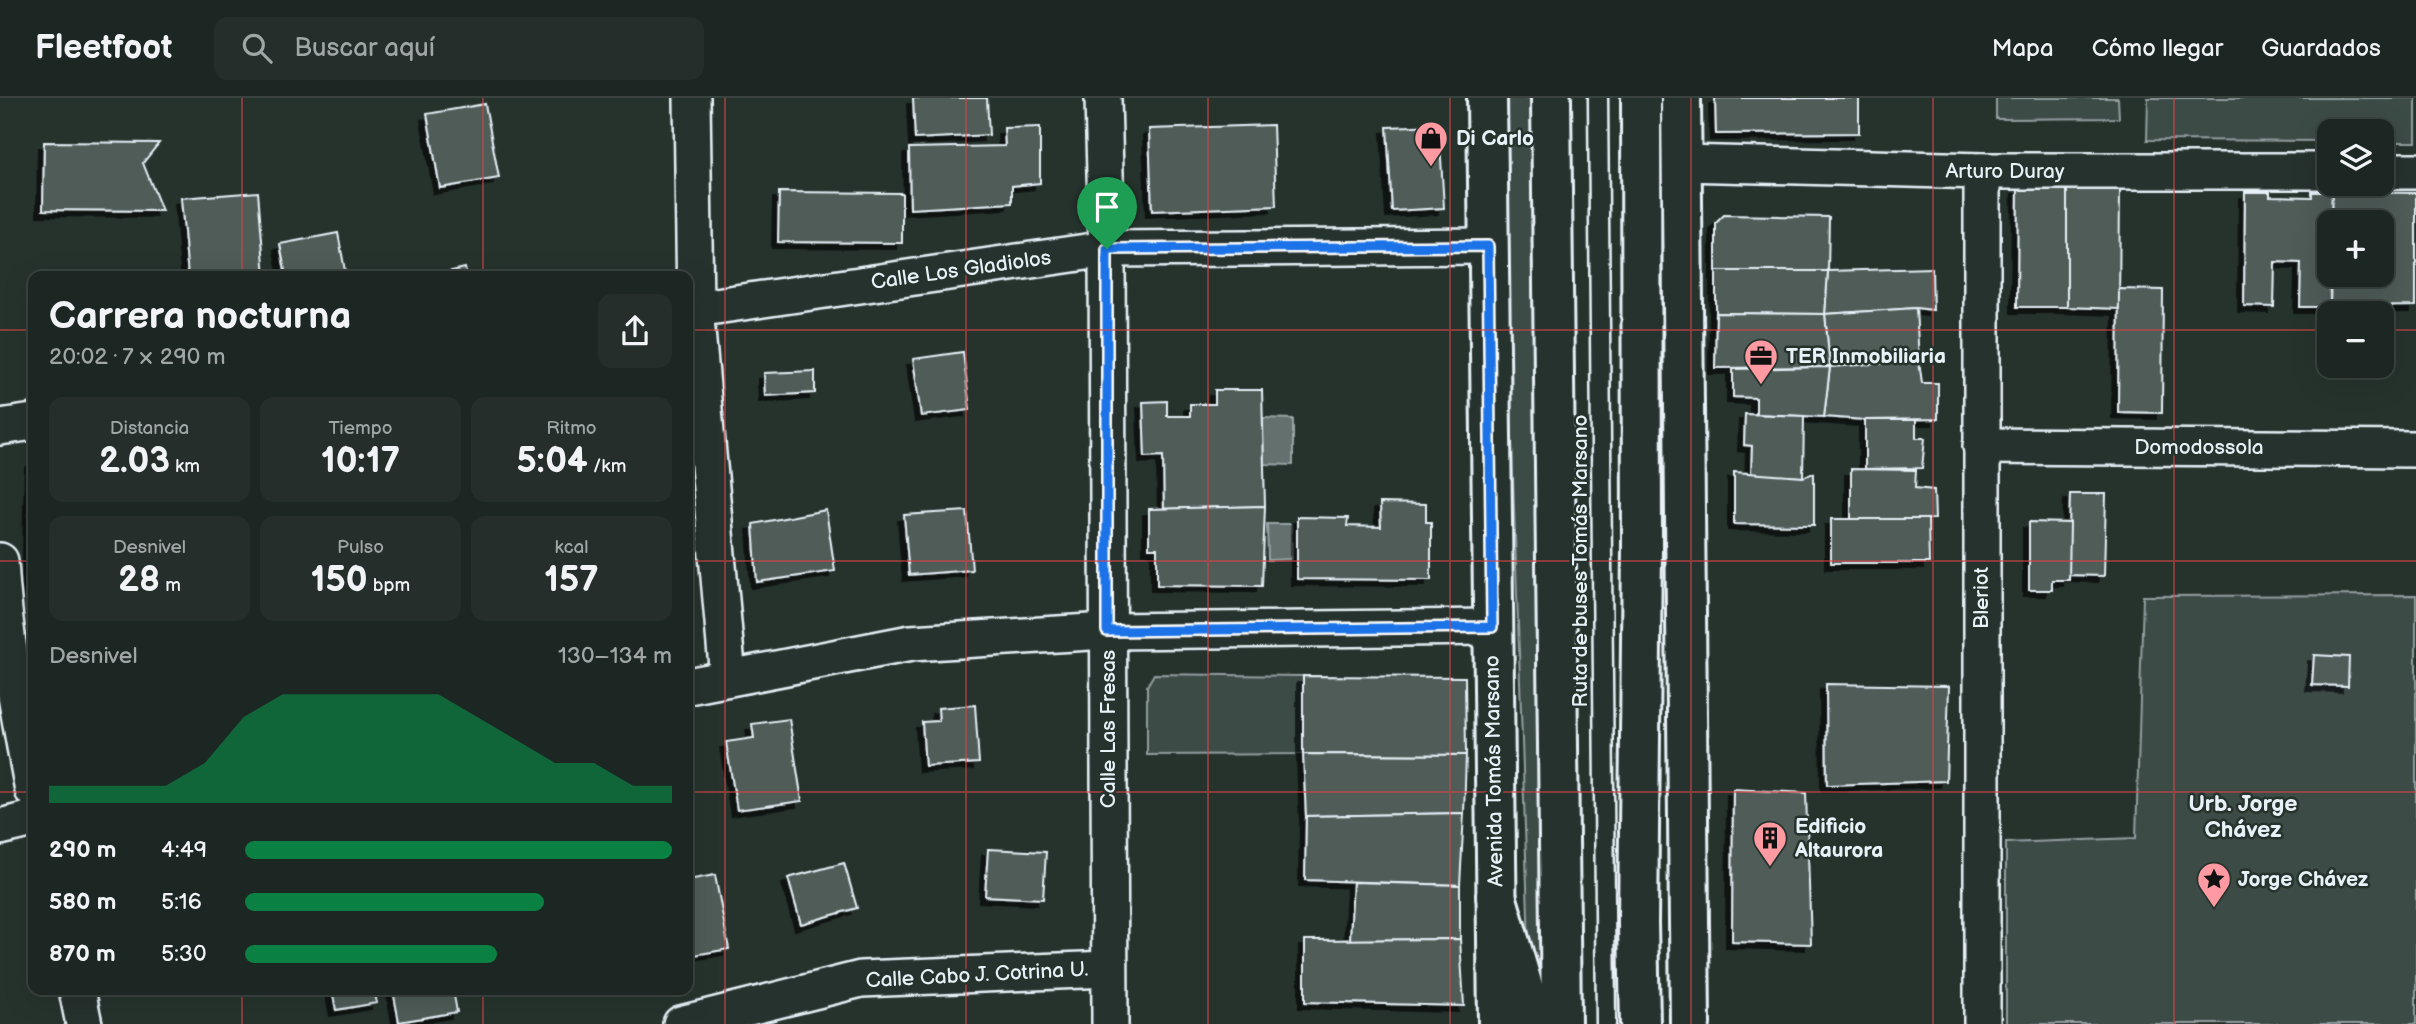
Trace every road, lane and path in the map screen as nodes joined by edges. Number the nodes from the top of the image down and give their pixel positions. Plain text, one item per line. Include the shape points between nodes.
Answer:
1 (692, 98) edge
2 (1103, 98) edge
3 (1487, 98) edge
4 (1551, 98) edge
5 (1598, 98) edge
6 (1641, 98) edge
7 (1681, 98) edge
8 (1682, 163) junction
9 (1982, 171) junction
10 (2317, 171) edge
11 (2394, 171) edge
12 (2416, 171) edge
13 (1488, 246) junction
14 (1107, 249) junction
15 (692, 271) edge
16 (693, 309) edge
17 (693, 319) edge
18 (28, 423) edge
19 (0, 427) edge
20 (1981, 446) junction
21 (2416, 449) edge
22 (0, 561) edge
23 (1492, 627) junction
24 (1107, 631) junction
25 (728, 677) junction
26 (693, 685) edge
27 (28, 764) edge
28 (28, 820) edge
29 (0, 827) edge
30 (1496, 896) junction
31 (1109, 969) junction
32 (78, 995) edge
33 (689, 1023) edge
34 (84, 1024) edge
35 (1110, 1024) edge
36 (1498, 1024) edge
37 (1534, 1024) edge
38 (1561, 1024) edge
39 (1606, 1024) edge
40 (1640, 1024) edge
41 (1690, 1024) edge
42 (1982, 1024) edge

1 - 15 street
2 - 14 street, Calle Las Fresas
3 - 13 main road, Avenida Tomás Marsano
4 - 38 main road
5 - 39 lane, Ruta de buses Tomás Marsano
6 - 40 main road
7 - 8 main road
8 - 9 street, Arturo Duray
8 - 41 main road
9 - 10 street, Arturo Duray
9 - 20 street, Bleriot
11 - 12 street
13 - 14 street, Calle Los Gladiolos
13 - 23 main road, Avenida Tomás Marsano
14 - 16 street, Calle Los Gladiolos
14 - 24 street, Calle Las Fresas
17 - 25 street
18 - 19 street
20 - 21 street, Domodossola
20 - 42 street, Bleriot
22 - 27 street via 10,670
23 - 24 street
23 - 30 main road, Avenida Tomás Marsano
24 - 25 street via 911,643
24 - 31 street, Calle Las Fresas
25 - 26 street
28 - 29 street
30 - 36 main road, Avenida Tomás Marsano
30 - 37 main road
31 - 33 street, Calle Cabo J. Cotrina U. via 861,979
31 - 35 street, Calle Las Fresas
32 - 34 street

